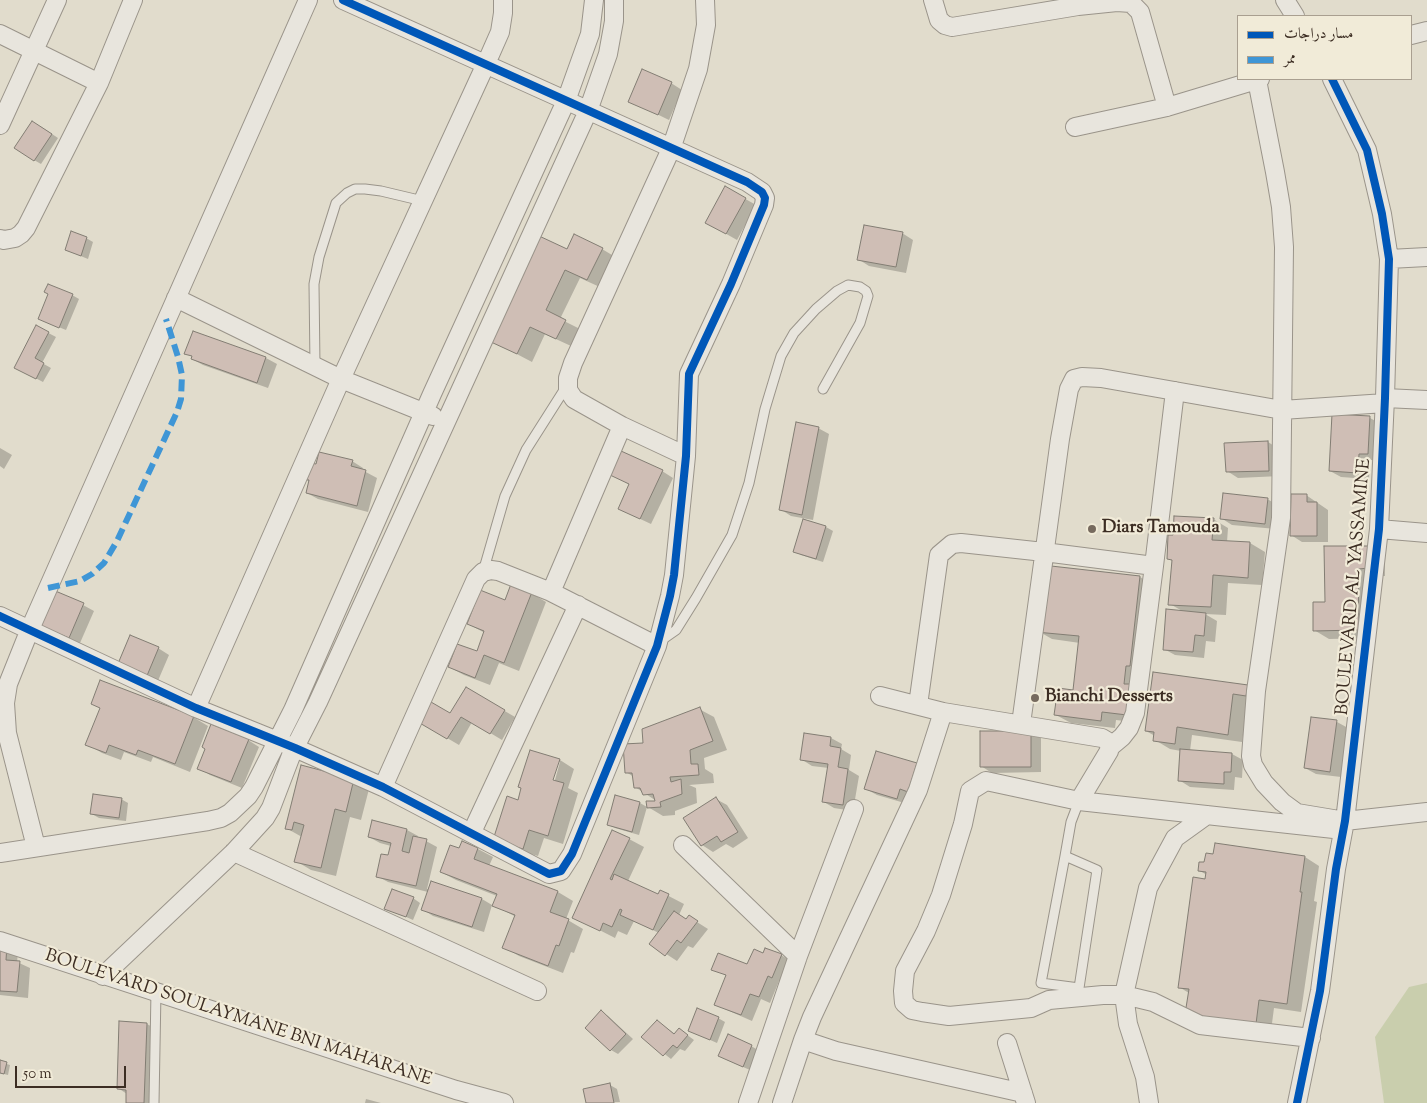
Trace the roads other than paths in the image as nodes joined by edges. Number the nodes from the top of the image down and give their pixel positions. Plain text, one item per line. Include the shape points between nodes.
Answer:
1 (57, 0) edge
2 (133, 0) edge
3 (308, 0) edge
4 (343, 0) edge
5 (503, 0) edge
6 (594, 0) edge
7 (614, 0) edge
8 (705, 0) edge
9 (933, 0) edge
10 (1285, 0) edge
11 (1123, 1) edge
12 (1294, 15) edge
13 (1427, 31) edge
14 (0, 34) edge
15 (1412, 34) edge
16 (34, 51) junction
17 (486, 66) junction
18 (1255, 80) edge
19 (1258, 80) edge
20 (1332, 80) edge
21 (99, 83) junction
22 (566, 101) junction
23 (1167, 107) junction
24 (588, 111) junction
25 (0, 126) edge
26 (1075, 127) dead end
27 (672, 149) junction
28 (423, 201) junction
29 (0, 239) edge
30 (1427, 257) edge
31 (1389, 259) junction
32 (176, 298) junction
33 (315, 366) junction
34 (340, 379) junction
35 (568, 384) junction
36 (823, 389) dead end
37 (1175, 391) junction
38 (1427, 400) edge
39 (1385, 401) junction
40 (1282, 410) junction
41 (424, 412) junction
42 (445, 422) junction
43 (622, 426) junction
44 (686, 456) junction
45 (1379, 529) junction
46 (1427, 533) edge
47 (1044, 552) junction
48 (1154, 566) junction
49 (483, 572) junction
50 (551, 592) junction
51 (578, 605) junction
52 (0, 616) edge
53 (30, 629) junction
54 (659, 641) junction
55 (880, 696) dead end
56 (918, 705) junction
57 (196, 708) junction
58 (944, 712) junction
59 (1021, 724) junction
60 (277, 742) junction
61 (1110, 747) junction
62 (295, 748) junction
63 (383, 787) junction
64 (1079, 801) junction
65 (854, 809) dead end
66 (1427, 812) edge
67 (1207, 815) junction
68 (1344, 825) junction
69 (472, 832) junction
70 (683, 845) dead end
71 (36, 847) junction
72 (234, 852) junction
73 (0, 853) edge
74 (1065, 856) junction
75 (0, 941) edge
76 (798, 956) junction
77 (102, 976) junction
78 (156, 991) junction
79 (538, 991) dead end
80 (1124, 995) junction
81 (1310, 1038) junction
82 (803, 1040) junction
83 (1007, 1042) dead end
84 (1025, 1098) edge
85 (154, 1103) edge
86 (504, 1103) edge
87 (748, 1103) edge
88 (782, 1103) edge
89 (1149, 1103) edge
90 (1297, 1103) edge

1 - 16 street
2 - 21 street
3 - 32 street
4 - 17 street
5 - 17 street via 500,32
6 - 22 street via 590,34
7 - 24 street via 608,54
8 - 27 street via 706,25 698,69
9 - 11 street via 939,20 952,27
10 - 12 street
11 - 23 street via 1131,3 1140,12
13 - 15 street
14 - 16 street
16 - 21 street
16 - 25 street
17 - 22 street
17 - 28 street
18 - 23 street
19 - 40 street via 1284,240
20 - 31 street, BOULEVARD AL YASSAMINE via 1367,150
21 - 29 street via 26,228 15,238
22 - 24 street
22 - 41 street
23 - 26 street
24 - 27 street
24 - 42 street
27 - 35 street via 569,372
27 - 44 street via 747,182 765,198 742,258 689,374
28 - 33 lane via 365,189 347,193 336,203 318,257 315,278
28 - 34 street
30 - 31 street
31 - 39 street, BOULEVARD AL YASSAMINE
32 - 33 street
32 - 53 street
33 - 34 street
34 - 41 street
34 - 57 street
35 - 43 street via 574,399
35 - 49 lane via 526,450 505,496
36 - 54 lane via 860,323 868,296 860,287 848,285 837,292 794,333 781,356 732,536 676,630
37 - 40 street
37 - 47 street via 1101,378 1074,379 1060,439
37 - 48 street
38 - 39 street
39 - 40 street
39 - 45 street, BOULEVARD AL YASSAMINE
40 - 68 street via 1281,518 1265,622 1251,756 1253,766 1264,783 1282,802 1297,813
41 - 42 street
41 - 60 street
42 - 62 street
43 - 44 street
43 - 50 street
44 - 54 street via 674,575
45 - 46 street
45 - 68 street, BOULEVARD AL YASSAMINE
47 - 48 street
47 - 56 street via 961,543 952,544 942,551
47 - 59 street
48 - 61 street via 1135,713 1129,728
49 - 50 street via 498,572
49 - 63 street via 476,579
50 - 51 street
51 - 54 street
51 - 69 street
52 - 53 street
53 - 57 street
53 - 71 street via 8,684 5,719
54 - 69 street via 572,854 561,870 549,874
55 - 56 street
56 - 58 street
57 - 60 street
58 - 59 street
58 - 82 street via 918,790
59 - 61 street via 1102,738
60 - 62 street
60 - 71 street via 248,796 221,818
61 - 64 street
62 - 63 street
62 - 72 street via 271,808
63 - 69 street
64 - 67 street
64 - 74 lane via 1071,822
64 - 80 street via 986,782 970,791 941,895 905,971 904,1003 912,1010 949,1016 1031,1008 1049,1000
65 - 76 street
66 - 68 street
67 - 68 street
67 - 80 street via 1175,838 1148,888
68 - 81 street, BOULEVARD AL YASSAMINE
70 - 76 street
71 - 73 street
72 - 77 street
72 - 79 street
74 - 74 lane via 1097,870 1079,988 1041,983
75 - 77 street, BOULEVARD SOULAYMANE BNI MAHARANE
76 - 87 street
77 - 78 street, BOULEVARD SOULAYMANE BNI MAHARANE
78 - 85 lane
78 - 86 street, BOULEVARD SOULAYMANE BNI MAHARANE
80 - 81 street via 1153,1002 1200,1025
80 - 89 street via 1128,1024 1145,1077
81 - 90 street, BOULEVARD AL YASSAMINE
82 - 84 street via 836,1052
82 - 88 street
83 - 84 street

